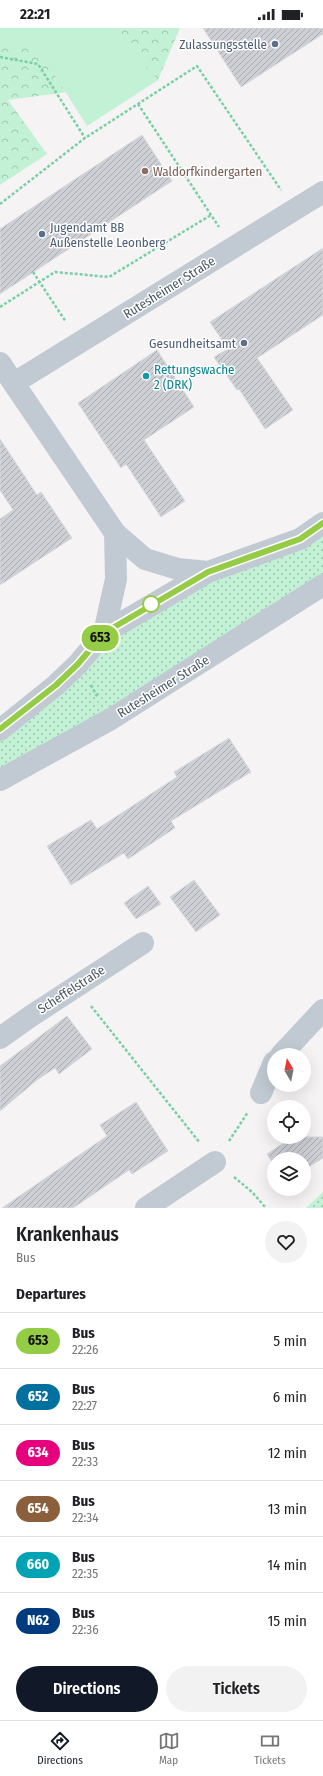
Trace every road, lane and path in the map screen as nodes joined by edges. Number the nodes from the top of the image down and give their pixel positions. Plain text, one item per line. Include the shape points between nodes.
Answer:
1 (0, 57) edge
2 (138, 104) junction
3 (85, 138) junction
4 (323, 192) edge
5 (0, 204) edge
6 (294, 210) junction
7 (211, 215) junction
8 (232, 248) junction
9 (33, 272) dead end
10 (40, 282) junction
11 (0, 307) edge
12 (80, 343) junction
13 (0, 363) edge
14 (14, 382) junction
15 (323, 523) edge
16 (115, 533) junction
17 (208, 572) junction
18 (323, 585) edge
19 (104, 633) junction
20 (78, 664) junction
21 (111, 719) junction
22 (0, 730) edge
23 (0, 780) edge
24 (143, 942) dead end
25 (76, 986) junction
26 (323, 1010) edge
27 (0, 1038) edge
28 (288, 1048) edge
29 (267, 1079) edge
30 (261, 1093) joint
31 (215, 1162) junction
32 (146, 1208) edge
33 (266, 1208) edge

1 - 3 path via 38,64
2 - 3 path
2 - 6 path via 197,66
2 - 7 path
3 - 5 path
4 - 6 street, Rutesheimer Straße
6 - 8 street, Rutesheimer Straße
7 - 8 path
7 - 10 path via 109,277 55,272
8 - 12 street, Rutesheimer Straße
9 - 10 path
10 - 11 path
10 - 12 path
12 - 14 street, Rutesheimer Straße
13 - 14 street
14 - 16 street
15 - 17 street via 300,539
16 - 17 street via 145,559 178,570
16 - 19 street via 116,578
17 - 19 street
18 - 21 street, Rutesheimer Straße
19 - 20 street
20 - 21 path
20 - 22 street
21 - 23 street, Rutesheimer Straße
24 - 25 street, Scheffelstraße
25 - 27 street, Scheffelstraße
25 - 31 path
26 - 28 street
29 - 30 street
30 - 31 path
31 - 32 street
31 - 33 path via 252,1192

